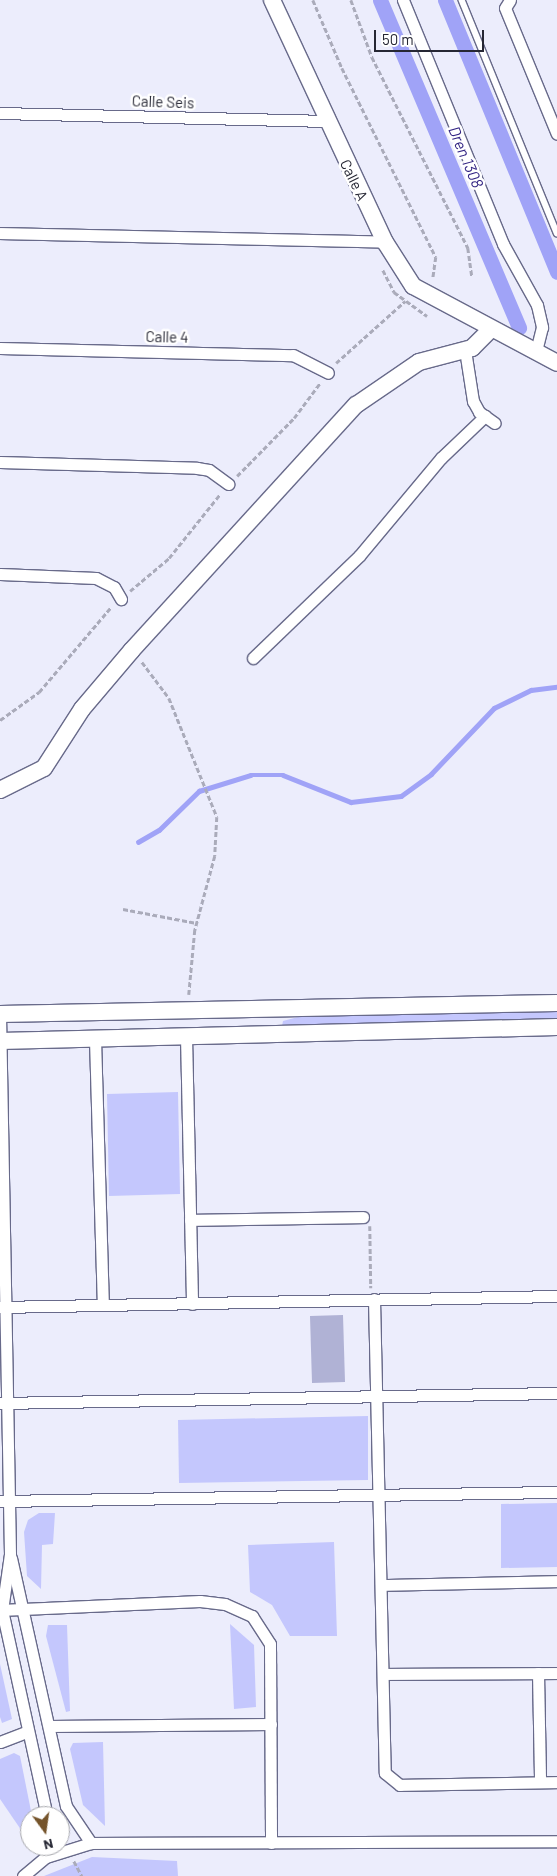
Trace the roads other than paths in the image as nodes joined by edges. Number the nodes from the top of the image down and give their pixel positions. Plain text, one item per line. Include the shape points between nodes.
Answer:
1 (272, 0) edge
2 (403, 0) edge
3 (462, 0) edge
4 (510, 0) edge
5 (0, 113) edge
6 (326, 121) junction
7 (557, 134) edge
8 (0, 233) edge
9 (557, 233) edge
10 (384, 242) junction
11 (485, 327) junction
12 (0, 348) edge
13 (465, 350) junction
14 (536, 351) junction
15 (557, 363) edge
16 (328, 373) road end
17 (485, 416) junction
18 (495, 423) dead end
19 (0, 462) edge
20 (228, 484) road end
21 (0, 574) edge
22 (121, 599) road end
23 (253, 658) dead end
24 (0, 790) edge
25 (557, 1002) edge
26 (0, 1014) edge
27 (557, 1027) edge
28 (186, 1036) junction
29 (95, 1039) junction
30 (0, 1041) edge
31 (3, 1174) edge
32 (366, 1217) road end
33 (190, 1220) junction
34 (557, 1296) edge
35 (373, 1299) junction
36 (192, 1304) junction
37 (103, 1305) junction
38 (4, 1307) edge
39 (557, 1393) edge
40 (375, 1395) junction
41 (4, 1403) edge
42 (557, 1492) edge
43 (379, 1496) junction
44 (4, 1501) edge
45 (10, 1554) junction
46 (557, 1581) edge
47 (381, 1585) junction
48 (24, 1608) junction
49 (1, 1610) edge
50 (538, 1673) junction
51 (557, 1673) edge
52 (383, 1674) junction
53 (270, 1724) junction
54 (49, 1726) junction
55 (28, 1731) junction
56 (0, 1742) edge
57 (540, 1782) junction
58 (557, 1782) edge
59 (45, 1806) edge
60 (557, 1841) edge
61 (91, 1843) junction
62 (271, 1843) junction
63 (70, 1847) edge
64 (42, 1856) edge
65 (23, 1876) edge

1 - 6 street, Calle A
2 - 14 street via 503,244 537,305 542,327
3 - 9 lane
4 - 7 street via 505,8
5 - 6 street, Calle Seis
6 - 10 street, Calle A
8 - 10 street
10 - 11 street, Calle A via 416,290
11 - 13 street via 484,340
11 - 14 street, Calle A
12 - 16 street, Calle 4 via 293,355
13 - 17 street via 473,401
13 - 24 street via 419,362 356,405 132,650 82,710 44,768
14 - 15 street, Calle A
17 - 18 street
17 - 23 street via 441,458 358,556
19 - 20 street via 197,468 209,470
21 - 22 street via 96,578 114,587
25 - 26 street
26 - 30 street
27 - 28 street
28 - 29 street
28 - 33 street
29 - 30 street
29 - 37 street
30 - 31 street
31 - 38 street
32 - 33 street
33 - 36 street
34 - 35 street
35 - 36 street
35 - 40 street
36 - 37 street
37 - 38 street
38 - 41 street
39 - 40 street
40 - 41 street
40 - 43 street
41 - 44 street
42 - 43 street
43 - 44 street
43 - 47 street
44 - 45 street
45 - 48 street
45 - 49 street
46 - 47 street
47 - 52 street
48 - 49 street
48 - 53 street via 200,1601 239,1608 264,1629 270,1644
48 - 54 street
49 - 55 street
50 - 51 street
50 - 52 street
50 - 57 street
52 - 57 street via 384,1764 390,1781 400,1785
53 - 54 street
53 - 62 street
54 - 61 street via 70,1816
55 - 56 street
55 - 59 street
57 - 58 street
60 - 62 street
61 - 62 street
61 - 63 street
64 - 65 street

